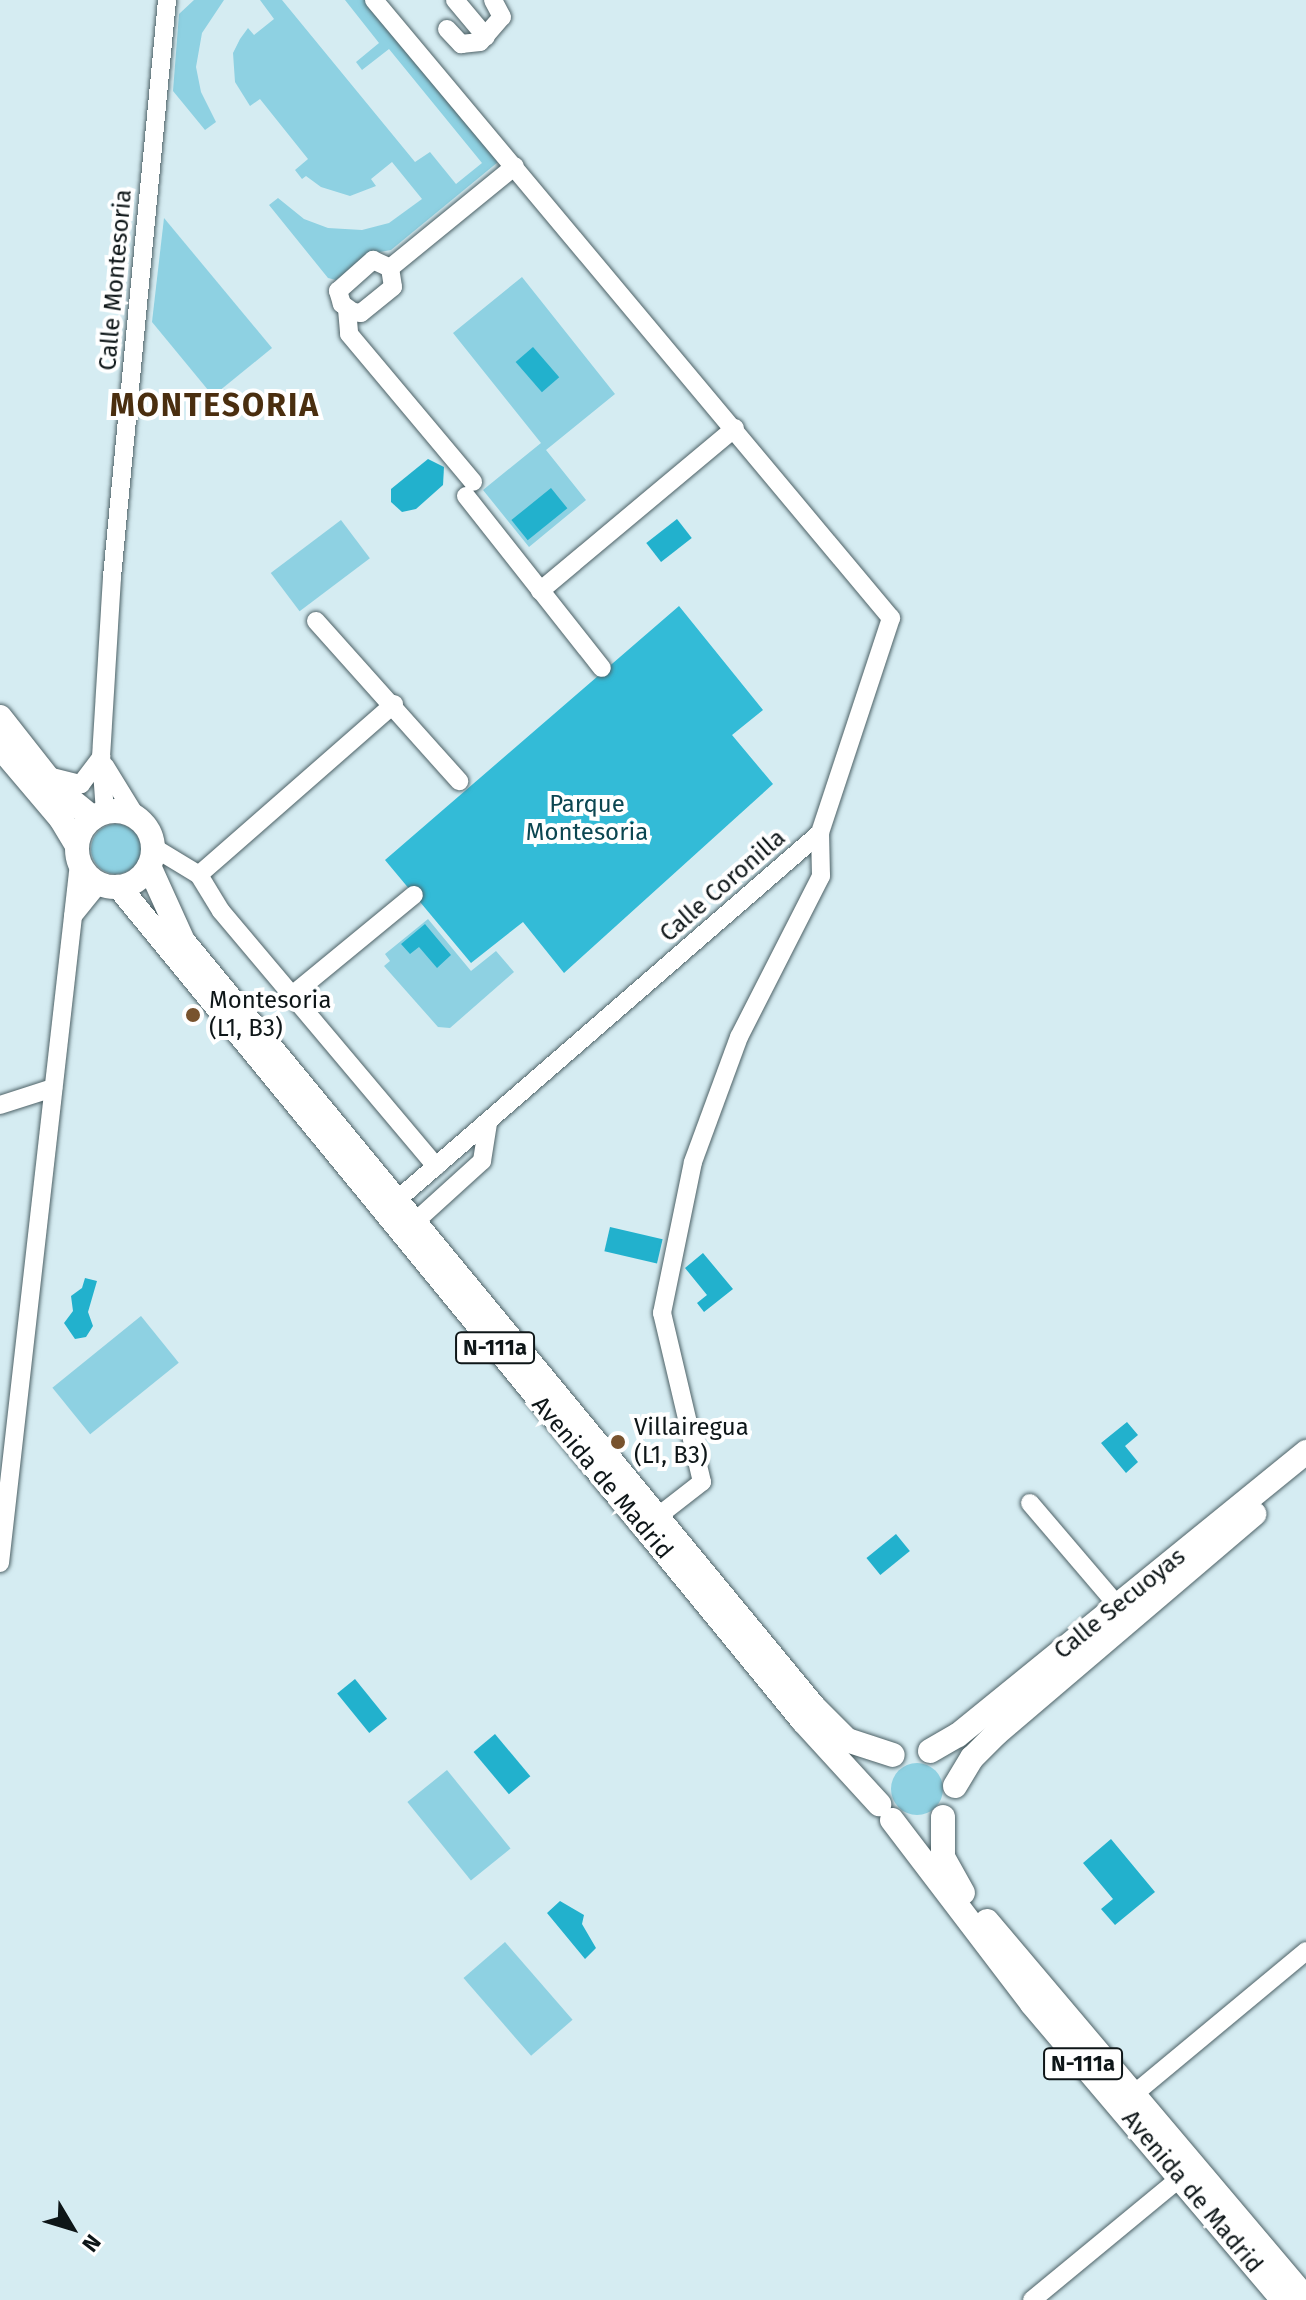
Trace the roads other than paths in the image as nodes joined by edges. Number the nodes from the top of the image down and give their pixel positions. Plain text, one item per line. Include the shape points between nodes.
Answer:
1 (167, 0) edge
2 (374, 0) edge
3 (455, 0) edge
4 (493, 0) edge
5 (447, 29) dead end
6 (486, 37) junction
7 (515, 166) junction
8 (390, 268) junction
9 (347, 309) junction
10 (735, 428) junction
11 (540, 591) junction
12 (316, 621) dead end
13 (602, 668) dead end
14 (394, 704) junction
15 (0, 717) edge
16 (0, 747) edge
17 (101, 757) junction
18 (46, 775) junction
19 (459, 781) dead end
20 (99, 815) junction
21 (137, 818) junction
22 (820, 833) junction
23 (78, 855) junction
24 (151, 856) junction
25 (199, 875) junction
26 (109, 885) junction
27 (414, 895) dead end
28 (72, 918) junction
29 (291, 996) junction
30 (53, 1088) junction
31 (0, 1105) edge
32 (488, 1123) junction
33 (436, 1166) junction
34 (398, 1199) junction
35 (417, 1220) junction
36 (1306, 1452) edge
37 (1306, 1472) edge
38 (1030, 1503) dead end
39 (657, 1517) junction
40 (0, 1563) edge
41 (1118, 1606) junction
42 (930, 1751) junction
43 (893, 1755) junction
44 (955, 1786) junction
45 (886, 1812) junction
46 (943, 1817) junction
47 (1306, 1951) edge
48 (1134, 2094) junction
49 (1180, 2178) junction
50 (1306, 2298) edge
51 (1032, 2300) edge
52 (1283, 2300) edge

1 - 17 street, Calle Montesoria via 113,563
2 - 7 street
3 - 6 street
4 - 6 street via 502,17
5 - 6 street via 461,44
7 - 8 street
7 - 10 street
8 - 9 street via 393,287 361,313
8 - 9 street via 373,260 344,283 338,297
9 - 11 street via 349,334 470,489
10 - 11 street
10 - 22 street, Calle Coronilla via 891,618
11 - 13 street
12 - 14 street via 380,697
14 - 19 street
14 - 25 street
15 - 18 main road
16 - 23 main road, N-111a via 61,819
17 - 18 street via 81,784
17 - 20 street, Calle Montesoria
17 - 21 street
18 - 20 main road
20 - 21 main road
20 - 23 main road
21 - 24 main road, N-111a
22 - 32 street, Calle Coronilla
22 - 39 street via 821,876 739,1037 693,1162 662,1313 702,1482
23 - 26 main road, N-111a
23 - 28 street
24 - 25 street
24 - 26 main road via 142,876
24 - 34 main road, Avenida de Madrid / N-111a via 183,941
25 - 29 street via 221,911
26 - 28 street
26 - 45 main road, Avenida de Madrid / N-111a via 803,1721
27 - 29 street
28 - 30 street
29 - 33 street
30 - 31 street
30 - 40 street
32 - 33 street, Calle Coronilla
32 - 35 street via 482,1161
33 - 34 street, Calle Coronilla
34 - 35 main road, Avenida de Madrid / N-111a
35 - 39 main road, Avenida de Madrid / N-111a
36 - 41 main road, Calle Secuoyas
37 - 44 main road, Calle Secuoyas via 997,1733 972,1758
38 - 41 street
39 - 43 main road, Avenida de Madrid / N-111a via 837,1733 862,1748
41 - 42 main road, Calle Secuoyas via 958,1735
42 - 43 main road, N-111a via 917,1748
42 - 44 main road via 948,1765
43 - 45 main road via 877,1777
44 - 46 main road, N-111a
45 - 46 main road via 924,1827
45 - 49 main road, Avenida de Madrid / N-111a via 1032,2004
46 - 48 main road, Avenida de Madrid / N-111a via 943,1857 952,1879
47 - 48 street
48 - 50 main road, Avenida de Madrid / N-111a
49 - 51 street
49 - 52 main road, Avenida de Madrid / N-111a

